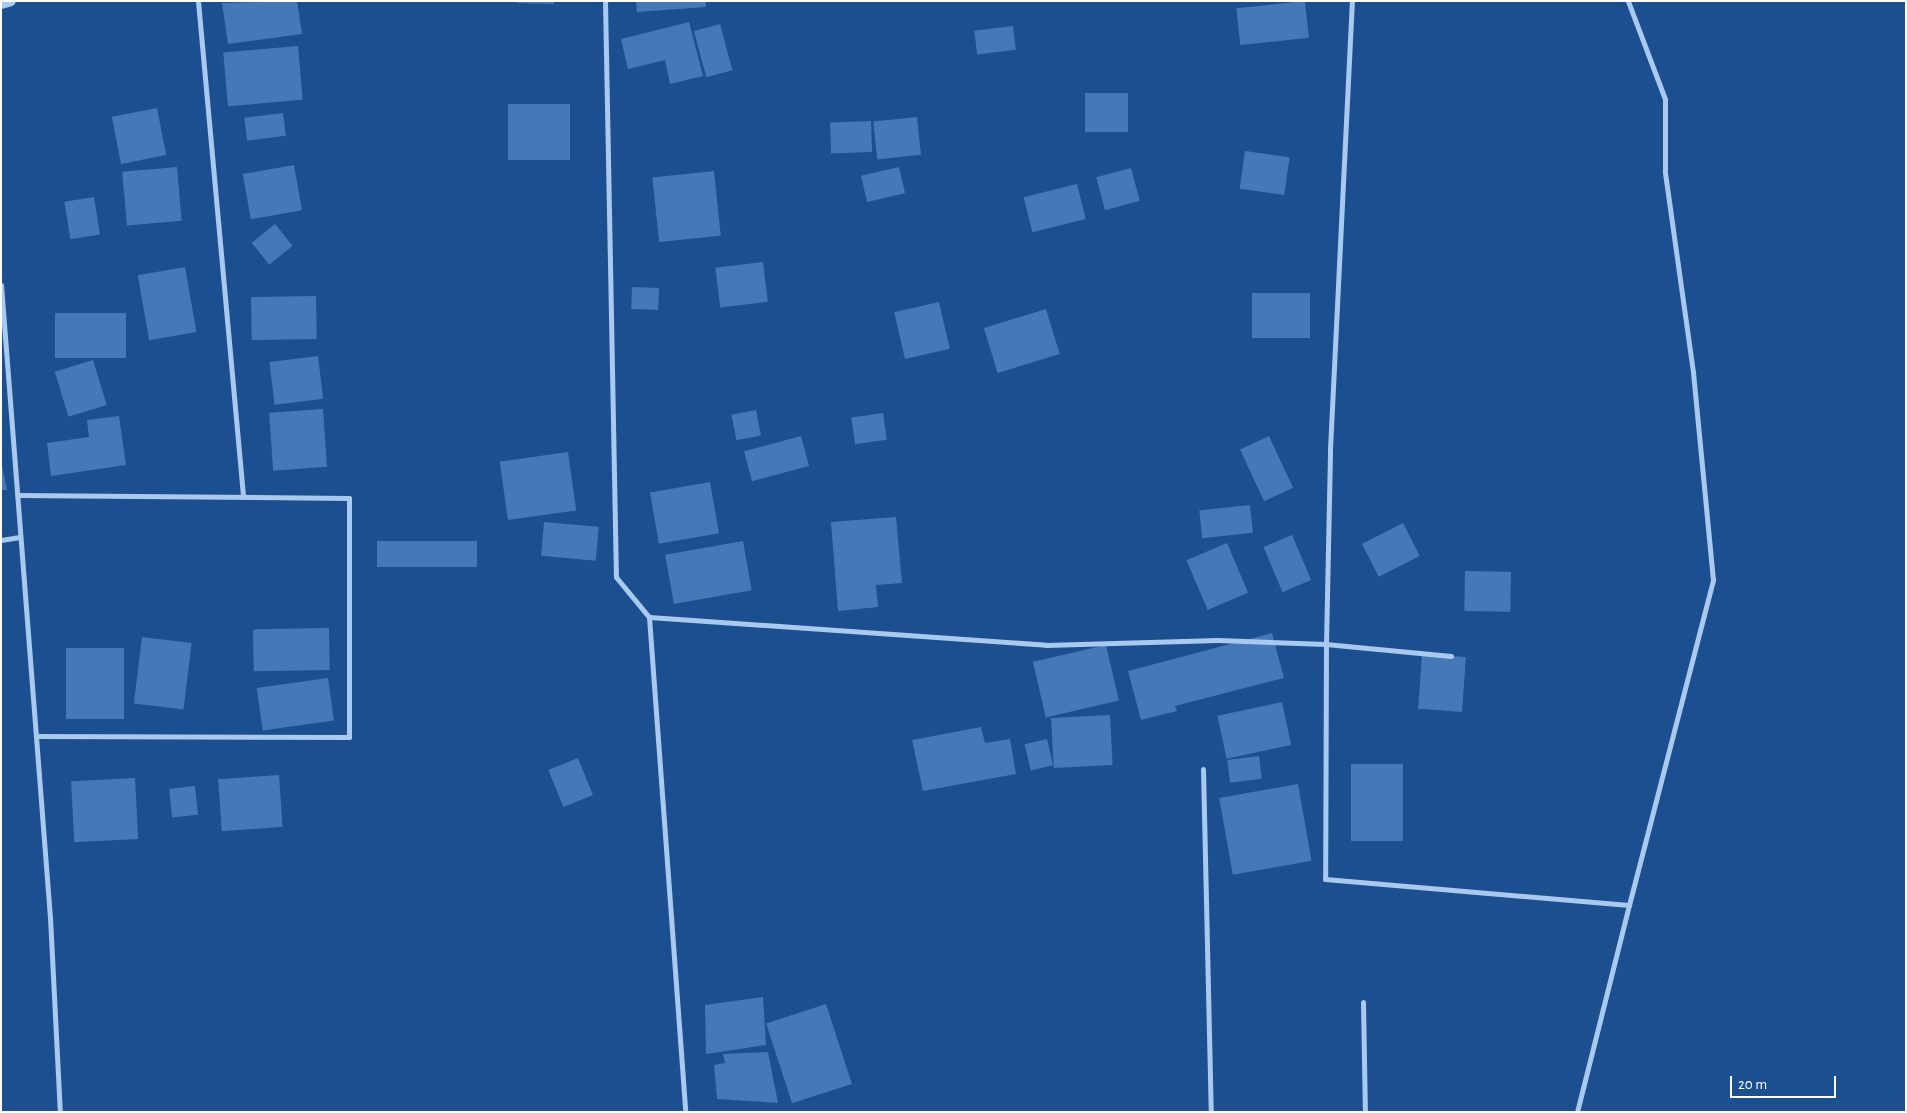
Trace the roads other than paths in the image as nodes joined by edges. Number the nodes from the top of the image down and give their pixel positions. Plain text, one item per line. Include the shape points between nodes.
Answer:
1 (11, 1) edge
2 (198, 1) edge
3 (605, 1) edge
4 (1352, 1) edge
5 (1628, 1) edge
6 (1, 4) edge
7 (1, 285) edge
8 (17, 495) junction
9 (243, 497) junction
10 (20, 537) junction
11 (1, 540) edge
12 (649, 617) junction
13 (1326, 644) junction
14 (1451, 656) dead end
15 (36, 736) junction
16 (1203, 769) dead end
17 (1630, 905) junction
18 (1362, 1002) dead end
19 (60, 1112) edge
20 (685, 1112) edge
21 (1211, 1112) edge
22 (1365, 1112) edge
23 (1578, 1112) edge

1 - 6 street
2 - 9 street
3 - 12 street via 616,577
4 - 13 street via 1330,449
5 - 17 street via 1666,99 1665,172 1693,372 1713,580
7 - 8 street
8 - 9 street
8 - 10 street
9 - 15 street via 349,498 349,737
10 - 11 street
10 - 15 street
12 - 13 street via 1046,644 1218,640
12 - 20 street
13 - 14 street
13 - 17 street via 1325,879
15 - 19 street
16 - 21 street
17 - 23 street
18 - 22 street

